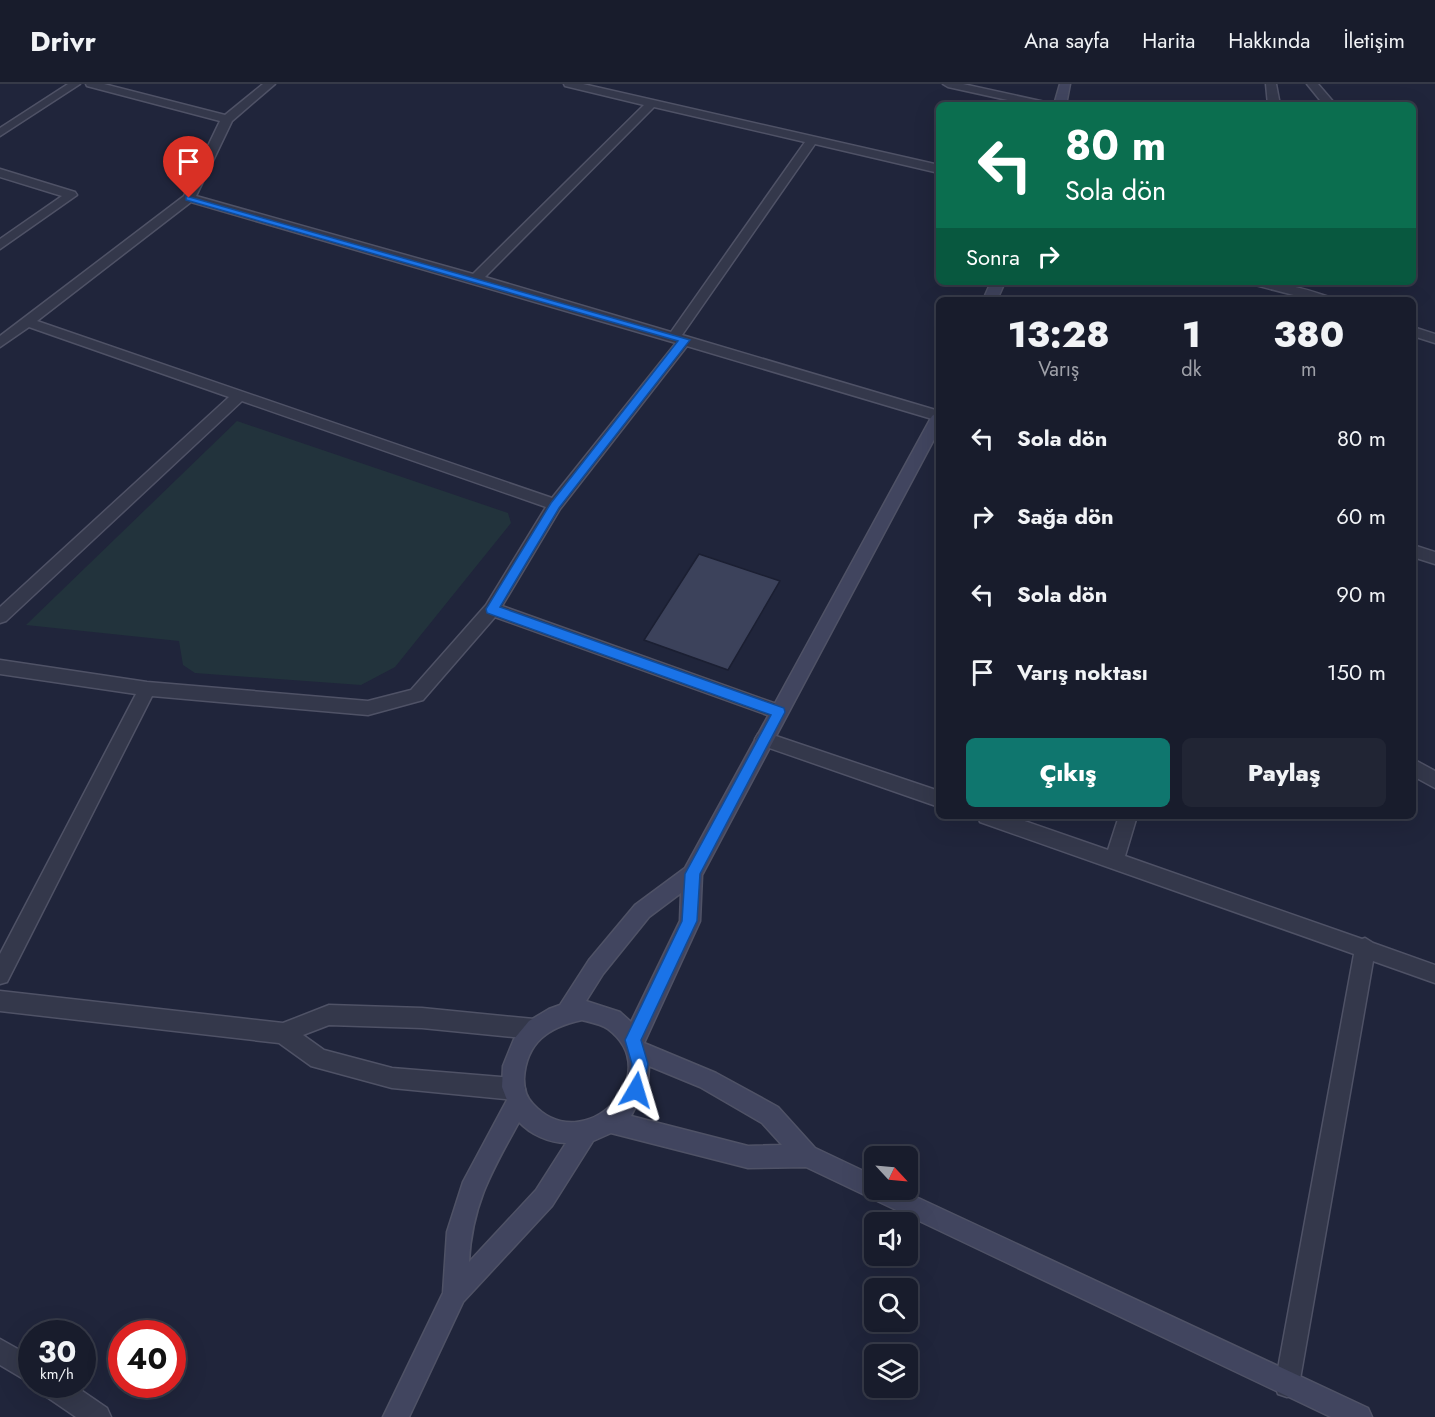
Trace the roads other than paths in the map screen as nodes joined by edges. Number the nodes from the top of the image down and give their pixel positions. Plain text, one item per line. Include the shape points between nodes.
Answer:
1 (75, 84) edge
2 (91, 84) edge
3 (270, 84) edge
4 (569, 84) edge
5 (948, 84) edge
6 (1065, 84) edge
7 (1271, 84) edge
8 (1312, 84) edge
9 (1032, 102) edge
10 (1061, 102) edge
11 (1274, 102) edge
12 (1327, 102) edge
13 (652, 103) junction
14 (227, 119) junction
15 (0, 134) edge
16 (812, 140) junction
17 (936, 168) edge
18 (0, 173) edge
19 (189, 198) junction
20 (0, 245) edge
21 (476, 279) junction
22 (1272, 285) edge
23 (1295, 291) edge
24 (1314, 297) edge
25 (27, 322) junction
26 (1416, 332) edge
27 (680, 339) junction
28 (1435, 339) edge
29 (0, 343) edge
30 (239, 396) junction
31 (936, 415) edge
32 (936, 422) edge
33 (555, 506) junction
34 (1416, 552) edge
35 (1435, 558) edge
36 (492, 609) junction
37 (0, 618) edge
38 (0, 667) edge
39 (147, 689) junction
40 (779, 712) junction
41 (764, 738) junction
42 (1416, 769) edge
43 (1435, 780) edge
44 (936, 798) edge
45 (996, 819) edge
46 (1127, 819) edge
47 (1114, 860) junction
48 (692, 874) junction
49 (1365, 948) junction
50 (1435, 974) edge
51 (0, 975) edge
52 (0, 1001) edge
53 (568, 1011) junction
54 (534, 1029) junction
55 (283, 1033) junction
56 (636, 1045) junction
57 (516, 1095) junction
58 (610, 1122) junction
59 (585, 1133) junction
60 (807, 1156) junction
61 (864, 1183) edge
62 (899, 1200) edge
63 (455, 1294) junction
64 (0, 1351) edge
65 (18, 1363) edge
66 (1287, 1385) junction
67 (70, 1398) edge
68 (98, 1417) edge
69 (396, 1417) edge
70 (1359, 1417) edge

1 - 15 street
2 - 14 street
3 - 14 street
4 - 13 street
5 - 9 street
6 - 10 street
7 - 11 street
8 - 12 street
13 - 16 street
13 - 21 street
14 - 19 street
16 - 17 street
16 - 27 street
18 - 20 street via 71,195
19 - 21 street
19 - 25 street
21 - 27 street
22 - 23 street
23 - 24 street
25 - 29 street
25 - 30 street
26 - 28 street
27 - 31 street
27 - 33 street
30 - 33 street
30 - 37 street
32 - 40 street
33 - 36 street
34 - 35 street
36 - 39 street via 417,695 368,708
36 - 40 street
38 - 39 street
39 - 51 street
40 - 41 street
41 - 44 street
41 - 48 street
42 - 43 street
45 - 47 street
46 - 47 street
47 - 49 street
48 - 53 street via 642,911 596,967
48 - 56 street via 690,921
49 - 50 street
49 - 66 street
52 - 55 street
53 - 54 street via 544,1020
53 - 56 street via 606,1015 626,1029
54 - 55 street via 422,1018 329,1016
54 - 57 street via 524,1039 514,1063
55 - 57 street via 320,1059 392,1078
56 - 58 street via 640,1064 636,1090
56 - 60 street via 770,1115
57 - 59 street via 525,1112 545,1128
57 - 63 street via 474,1182 459,1232
58 - 59 street
58 - 60 street via 748,1157
59 - 63 street via 544,1198
60 - 61 street
62 - 66 street
63 - 69 street
64 - 65 street
66 - 70 street
67 - 68 street

